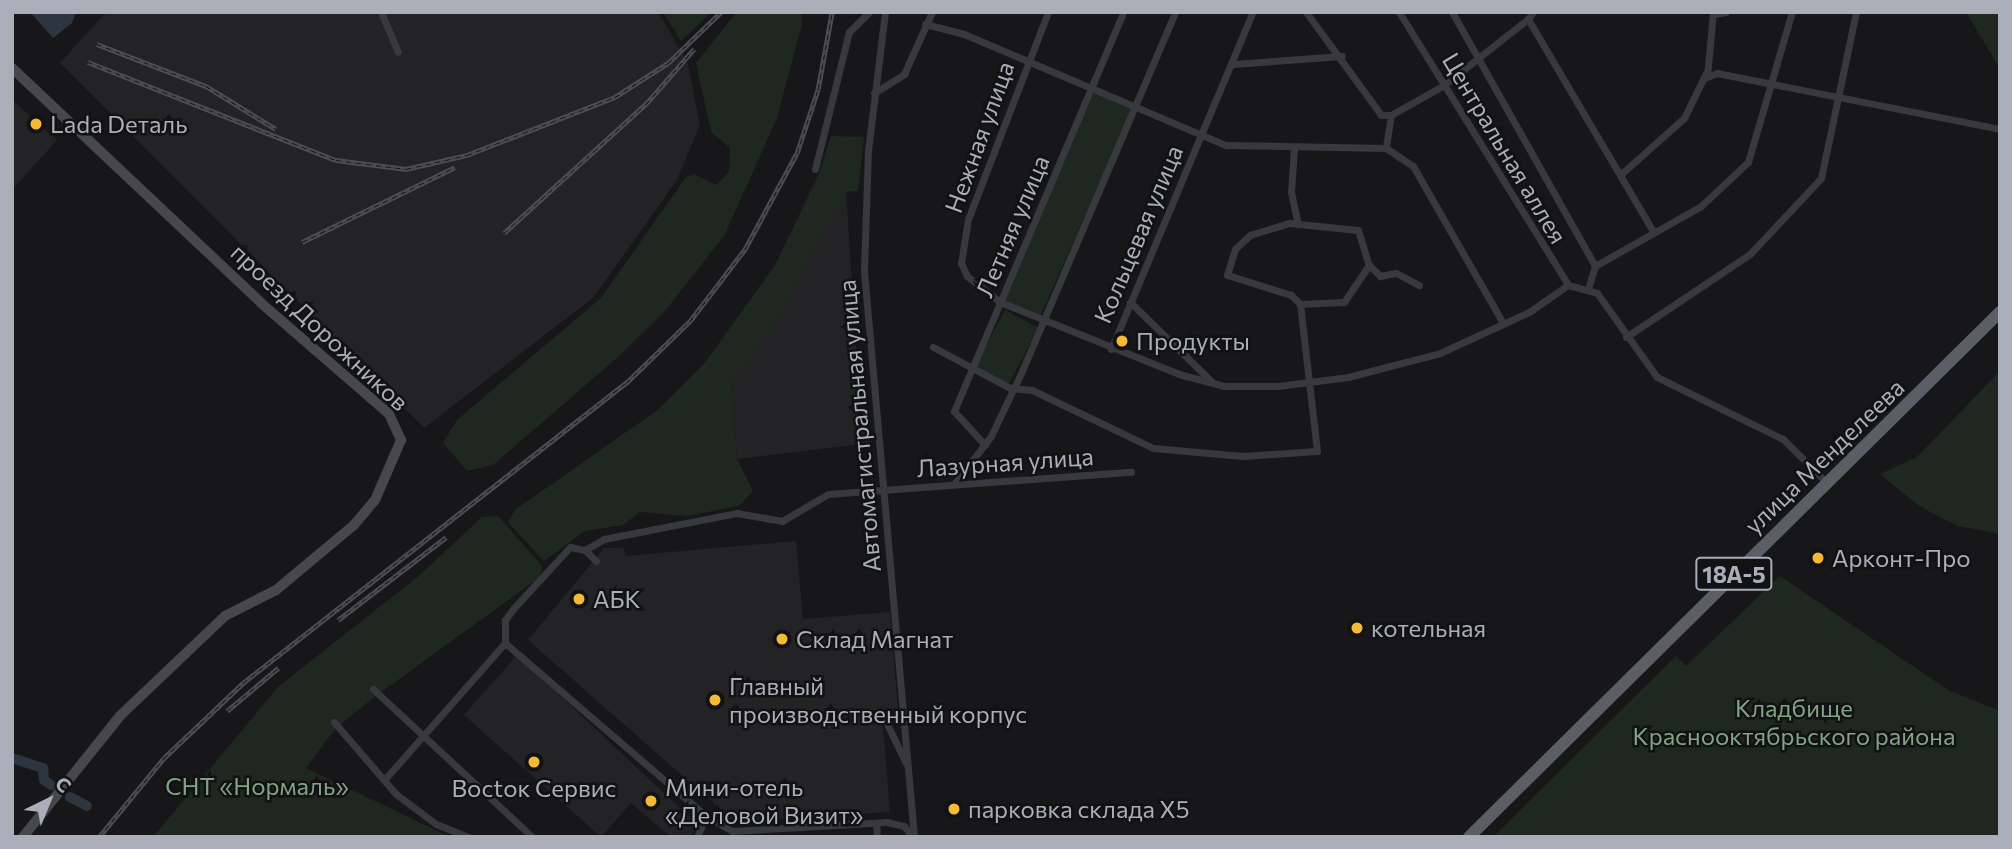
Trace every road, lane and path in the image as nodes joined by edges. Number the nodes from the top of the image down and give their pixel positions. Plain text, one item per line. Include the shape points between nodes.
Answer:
1 (381, 12) edge
2 (869, 12) edge
3 (885, 12) edge
4 (932, 12) edge
5 (1048, 12) edge
6 (1123, 12) edge
7 (1175, 12) edge
8 (1253, 12) edge
9 (1306, 12) edge
10 (1399, 12) edge
11 (1452, 12) edge
12 (1726, 12) edge
13 (1792, 12) edge
14 (1856, 12) edge
15 (1713, 13) edge
16 (1531, 15) edge
17 (925, 24) junction
18 (398, 52) dead end
19 (1342, 56) junction
20 (1476, 59) junction
21 (1027, 60) junction
22 (1233, 64) junction
23 (12, 68) edge
24 (1706, 73) junction
25 (1444, 85) junction
26 (1768, 85) junction
27 (1092, 88) junction
28 (874, 93) junction
29 (1839, 100) junction
30 (1135, 107) junction
31 (1391, 115) junction
32 (2000, 129) edge
33 (1200, 135) junction
34 (1294, 148) junction
35 (1386, 148) junction
36 (815, 169) dead end
37 (1620, 175) junction
38 (1298, 224) junction
39 (1653, 231) junction
40 (1369, 265) junction
41 (1595, 266) junction
42 (1419, 285) dead end
43 (1568, 285) junction
44 (1588, 289) junction
45 (1000, 302) junction
46 (1130, 302) junction
47 (1300, 304) junction
48 (2000, 312) edge
49 (1045, 321) junction
50 (2000, 322) edge
51 (1503, 323) junction
52 (1626, 337) junction
53 (933, 347) dead end
54 (1111, 348) junction
55 (971, 367) junction
56 (1310, 381) junction
57 (1212, 382) junction
58 (1015, 385) junction
59 (985, 445) junction
60 (1131, 472) dead end
61 (955, 483) junction
62 (1828, 483) junction
63 (882, 492) junction
64 (585, 550) junction
65 (596, 561) dead end
66 (505, 643) junction
67 (373, 690) dead end
68 (334, 722) dead end
69 (886, 722) dead end
70 (424, 734) junction
71 (908, 767) junction
72 (384, 779) junction
73 (706, 816) junction
74 (876, 823) junction
75 (815, 832) edge
76 (753, 834) edge
77 (23, 837) edge
78 (469, 837) edge
79 (532, 837) edge
80 (697, 837) edge
81 (877, 837) edge
82 (913, 837) edge
83 (1469, 837) edge
84 (1478, 837) edge

1 - 18 street
2 - 36 street via 849,32
3 - 28 street, Автомагистральная улица
4 - 17 street
5 - 21 street, Нежная улица
6 - 27 street, Летняя улица
7 - 30 street
8 - 22 street
9 - 19 street
10 - 25 street, Центральная аллея
11 - 20 street, Центральная аллея
12 - 15 street
13 - 26 street
14 - 29 street
15 - 24 street
16 - 20 street
16 - 37 street
17 - 21 street, Кольцевая улица
17 - 28 street via 905,74
19 - 22 street
19 - 31 street via 1381,115
20 - 25 street
20 - 41 street, Центральная аллея
21 - 27 street, Кольцевая улица
21 - 45 street, Нежная улица via 977,185 961,263 967,276
22 - 33 street
23 - 77 main road, проезд Дорожников via 261,303 388,414 401,440 375,500 354,525 276,590 216,625 120,716
24 - 26 street
24 - 37 street via 1684,118
25 - 31 street
25 - 43 street, Центральная аллея
26 - 29 street
26 - 39 street via 1755,149 1748,162 1701,206
27 - 30 street, Кольцевая улица
27 - 45 street, Летняя улица
28 - 63 street, Автомагистральная улица via 864,271
29 - 32 street
29 - 52 street via 1821,178 1750,254
30 - 33 street, Кольцевая улица
30 - 49 street
31 - 35 street
33 - 34 street, Кольцевая улица via 1249,149
33 - 46 street, Кольцевая улица
34 - 35 street, Кольцевая улица via 1312,144
34 - 38 street via 1291,192
35 - 51 street via 1413,166
37 - 39 street
38 - 40 street via 1358,230
38 - 47 street via 1250,235 1235,249 1227,275 1291,295
39 - 41 street
40 - 42 street via 1380,276 1396,273
40 - 47 street via 1344,302
41 - 44 street
43 - 44 street
43 - 51 street, Кольцевая улица
44 - 52 street via 1597,293
45 - 49 street, Кольцевая улица
45 - 55 street, Летняя улица
46 - 54 street, Кольцевая улица
46 - 57 street
47 - 56 street
48 - 62 highway, улица Менделеева / 18А-5
49 - 54 street, Кольцевая улица
49 - 58 street
50 - 84 highway, улица Менделеева / 18А-5
51 - 56 street, Кольцевая улица via 1440,353
52 - 62 street via 1657,377 1783,439
53 - 55 street
54 - 57 street, Кольцевая улица
55 - 58 street via 1010,388
55 - 59 street, Летняя улица via 954,411
56 - 57 street, Кольцевая улица via 1278,386
56 - 58 street via 1317,451 1243,456 1153,448
58 - 59 street
59 - 61 street
60 - 61 street, Лазурная улица
61 - 63 street, Лазурная улица
62 - 83 highway, улица Менделеева / 18А-5
63 - 64 street, Лазурная улица via 828,494 782,521 737,513 604,539
63 - 71 street, Автомагистральная улица
64 - 65 street
64 - 66 street, Лазурная улица via 570,547 514,608 505,620
66 - 70 street
66 - 73 street
67 - 70 street
68 - 72 street
69 - 71 street
70 - 72 street
70 - 79 street
71 - 82 street, Автомагистральная улица
72 - 78 street via 436,824
73 - 76 street via 732,831
73 - 80 street
74 - 75 street
74 - 81 street
74 - 82 street via 897,823
75 - 76 street

